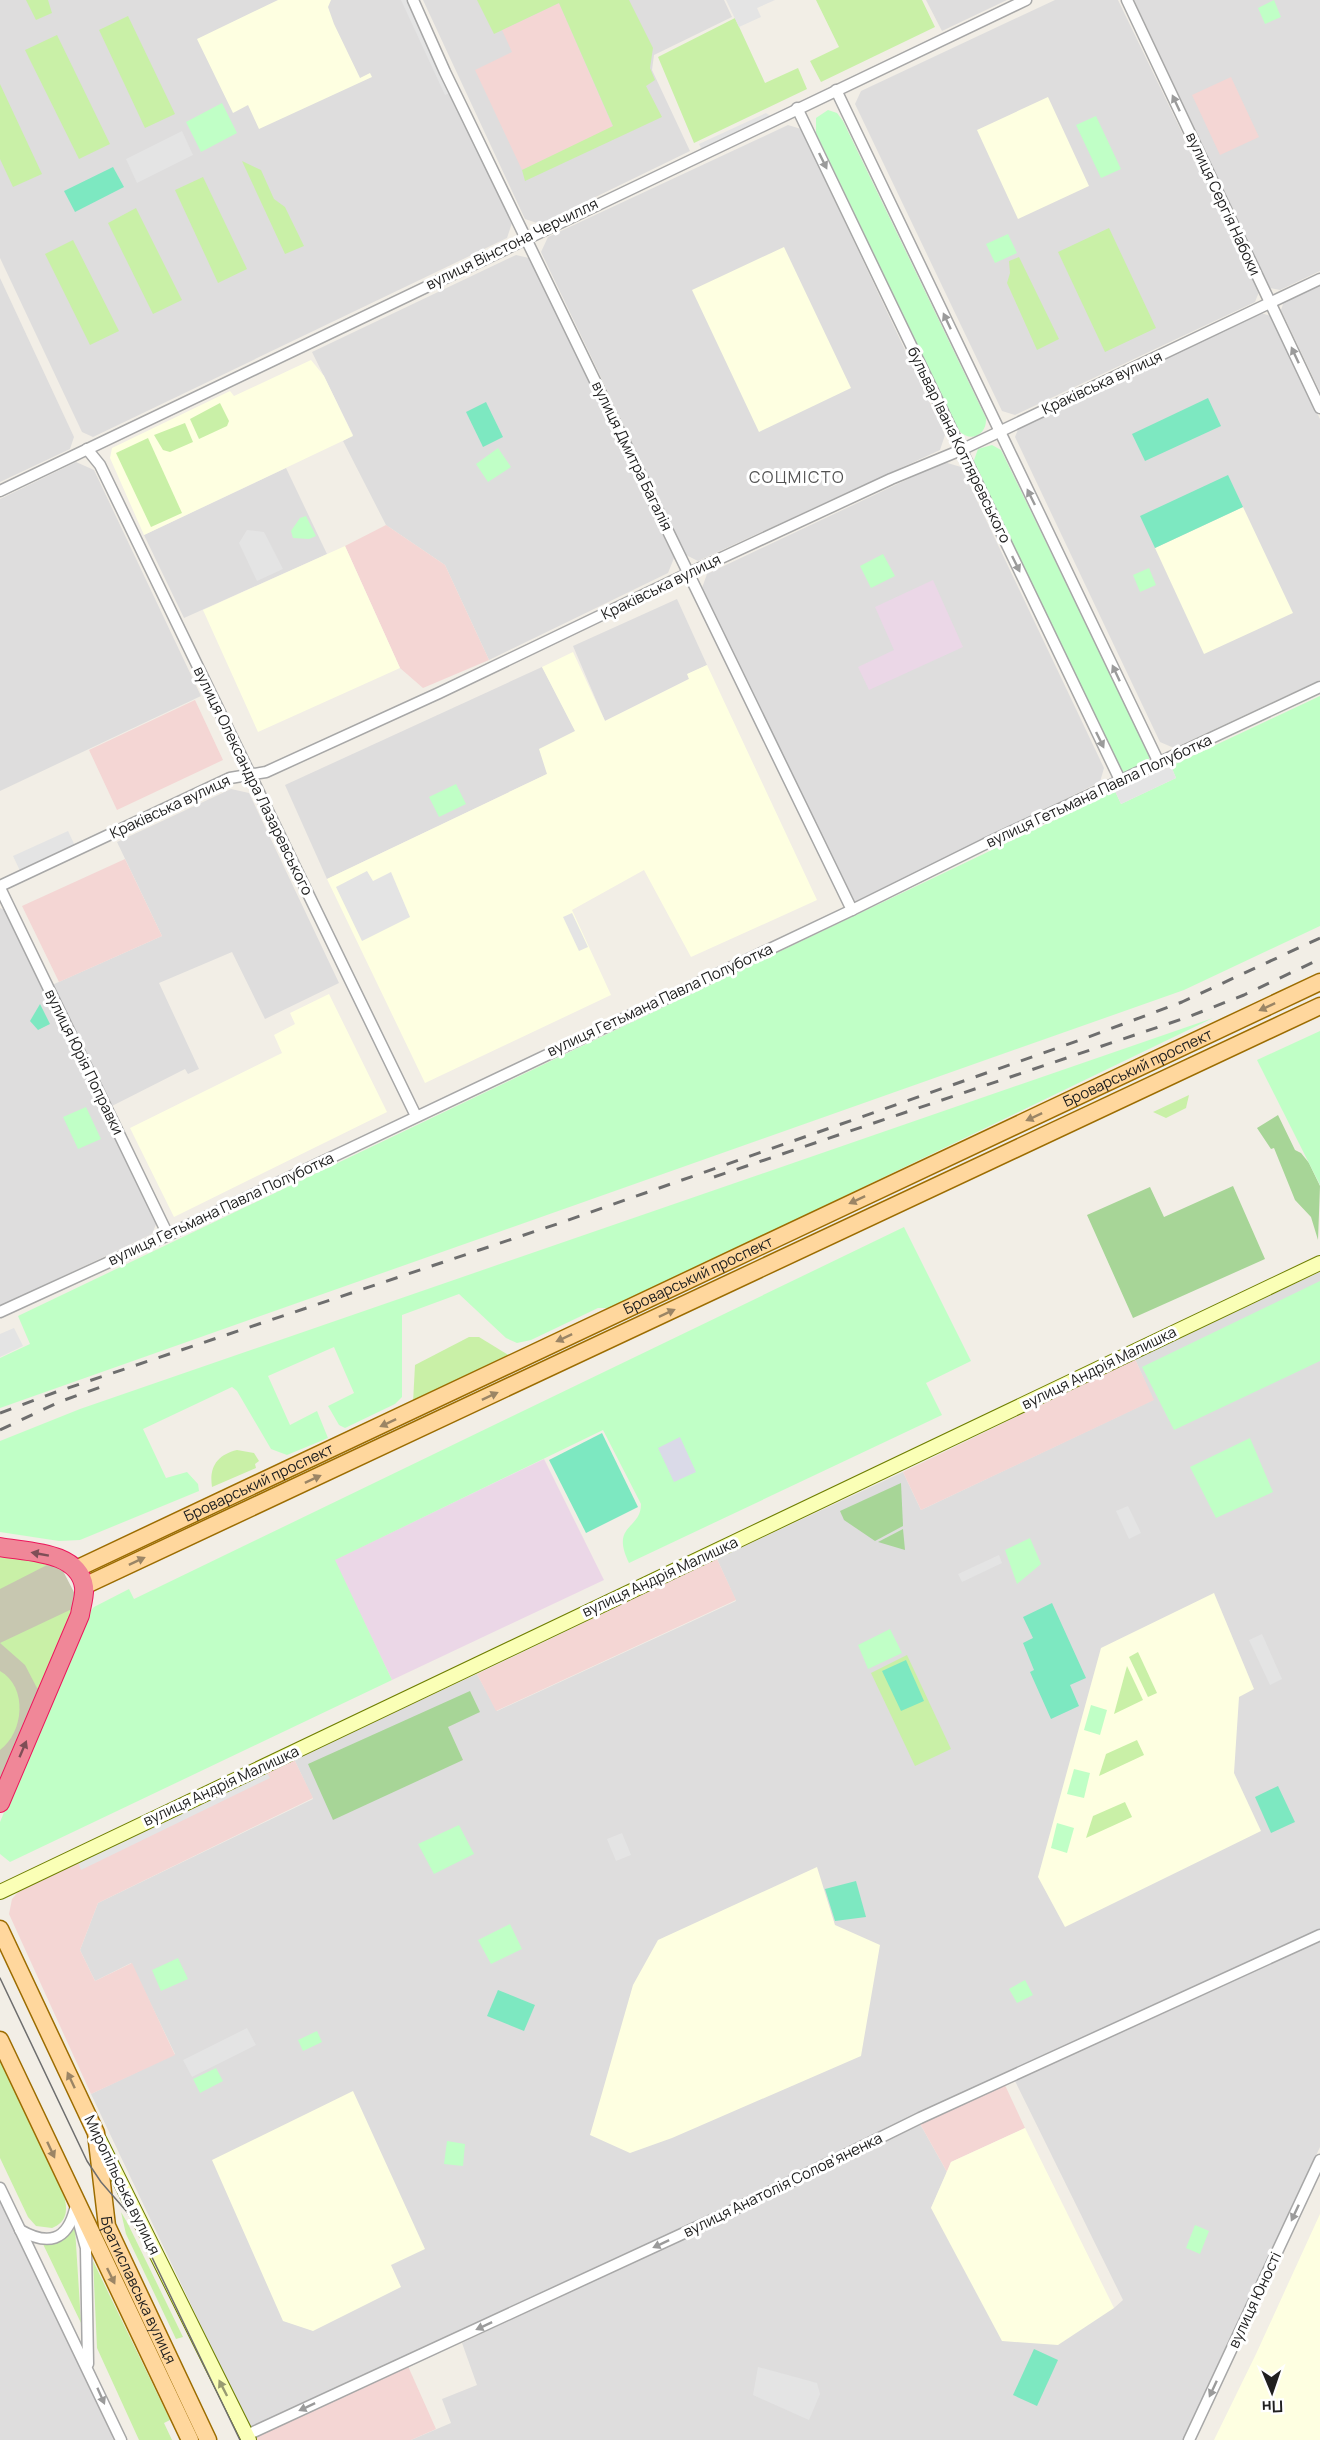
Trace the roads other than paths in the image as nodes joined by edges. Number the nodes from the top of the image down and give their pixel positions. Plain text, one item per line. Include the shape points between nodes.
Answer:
1 (413, 0) edge
2 (1026, 0) edge
3 (1127, 0) edge
4 (836, 90) junction
5 (797, 108) junction
6 (525, 237) junction
7 (1320, 279) edge
8 (1270, 303) junction
9 (1320, 408) edge
10 (1000, 432) junction
11 (87, 449) junction
12 (961, 450) junction
13 (0, 491) edge
14 (689, 573) junction
15 (1320, 687) edge
16 (1159, 763) junction
17 (249, 773) junction
18 (1121, 782) junction
19 (0, 887) edge
20 (852, 910) junction
21 (1320, 982) edge
22 (1320, 1005) edge
23 (416, 1116) junction
24 (168, 1235) junction
25 (1320, 1263) edge
26 (0, 1312) edge
27 (0, 1547) edge
28 (80, 1578) junction
29 (0, 1803) edge
30 (0, 1892) edge
31 (0, 1929) edge
32 (1320, 1935) edge
33 (0, 2040) edge
34 (96, 2133) junction
35 (1320, 2160) edge
36 (0, 2188) edge
37 (77, 2213) junction
38 (105, 2218) junction
39 (20, 2230) junction
40 (88, 2367) junction
41 (248, 2438) edge
42 (121, 2440) edge
43 (190, 2440) edge
44 (208, 2440) edge
45 (1189, 2440) edge

1 - 6 street, вулиця Дмитра Багалія
2 - 4 street, вулиця Вінстона Черчилля
8 -> 3 street, вулиця Сергія Набоки
4 - 5 street, вулиця Вінстона Черчилля
10 -> 4 street
5 - 6 street, вулиця Вінстона Черчилля
5 -> 12 street, бульвар Івана Котляревського
6 - 11 street, вулиця Вінстона Черчилля
6 - 14 street, вулиця Дмитра Багалія
7 - 8 street, Краківська вулиця
9 -> 8 street, вулиця Сергія Набоки
8 - 10 street, Краківська вулиця
10 - 12 street, Краківська вулиця
16 -> 10 street
11 - 13 street, вулиця Вінстона Черчилля
11 - 17 street, вулиця Олександра Лазаревського via 100,465
12 - 14 street, Краківська вулиця
12 -> 18 street, бульвар Івана Котляревського
14 - 17 street, Краківська вулиця via 529,652 266,772
14 - 20 street, вулиця Дмитра Багалія
15 - 16 street, вулиця Гетьмана Павла Полуботка
16 - 18 street, вулиця Гетьмана Павла Полуботка
17 - 19 street, Краківська вулиця via 230,778
17 - 23 street, вулиця Олександра Лазаревського
18 - 20 street, вулиця Гетьмана Павла Полуботка
19 - 24 street, вулиця Юрія Поправки
20 - 23 street, вулиця Гетьмана Павла Полуботка
21 -> 28 main road, Броварський проспект
28 -> 22 main road, Броварський проспект
23 - 24 street, вулиця Гетьмана Павла Полуботка
24 - 26 street, вулиця Гетьмана Павла Полуботка
25 - 30 street, вулиця Андрія Малишка
28 -> 27 highway via 54,1557
29 -> 28 highway via 80,1615
34 -> 31 main road, Миропільська вулиця
32 -> 41 street, вулиця Анатолія Соловʼяненка via 920,2118
33 -> 37 main road, Братиславська вулиця
34 - 38 main road, Братиславська вулиця
41 -> 34 street, Миропільська вулиця
35 -> 45 street, вулиця Юності
36 - 39 street, Братиславська вулиця
37 - 38 main road via 92,2211
37 - 39 street via 66,2230 46,2241
37 - 40 street, Братиславська вулиця via 86,2248
37 -> 43 main road, Братиславська вулиця
38 - 44 main road, Братиславська вулиця
39 - 40 street, Братиславська вулиця
40 -> 42 street, Братиславська вулиця

